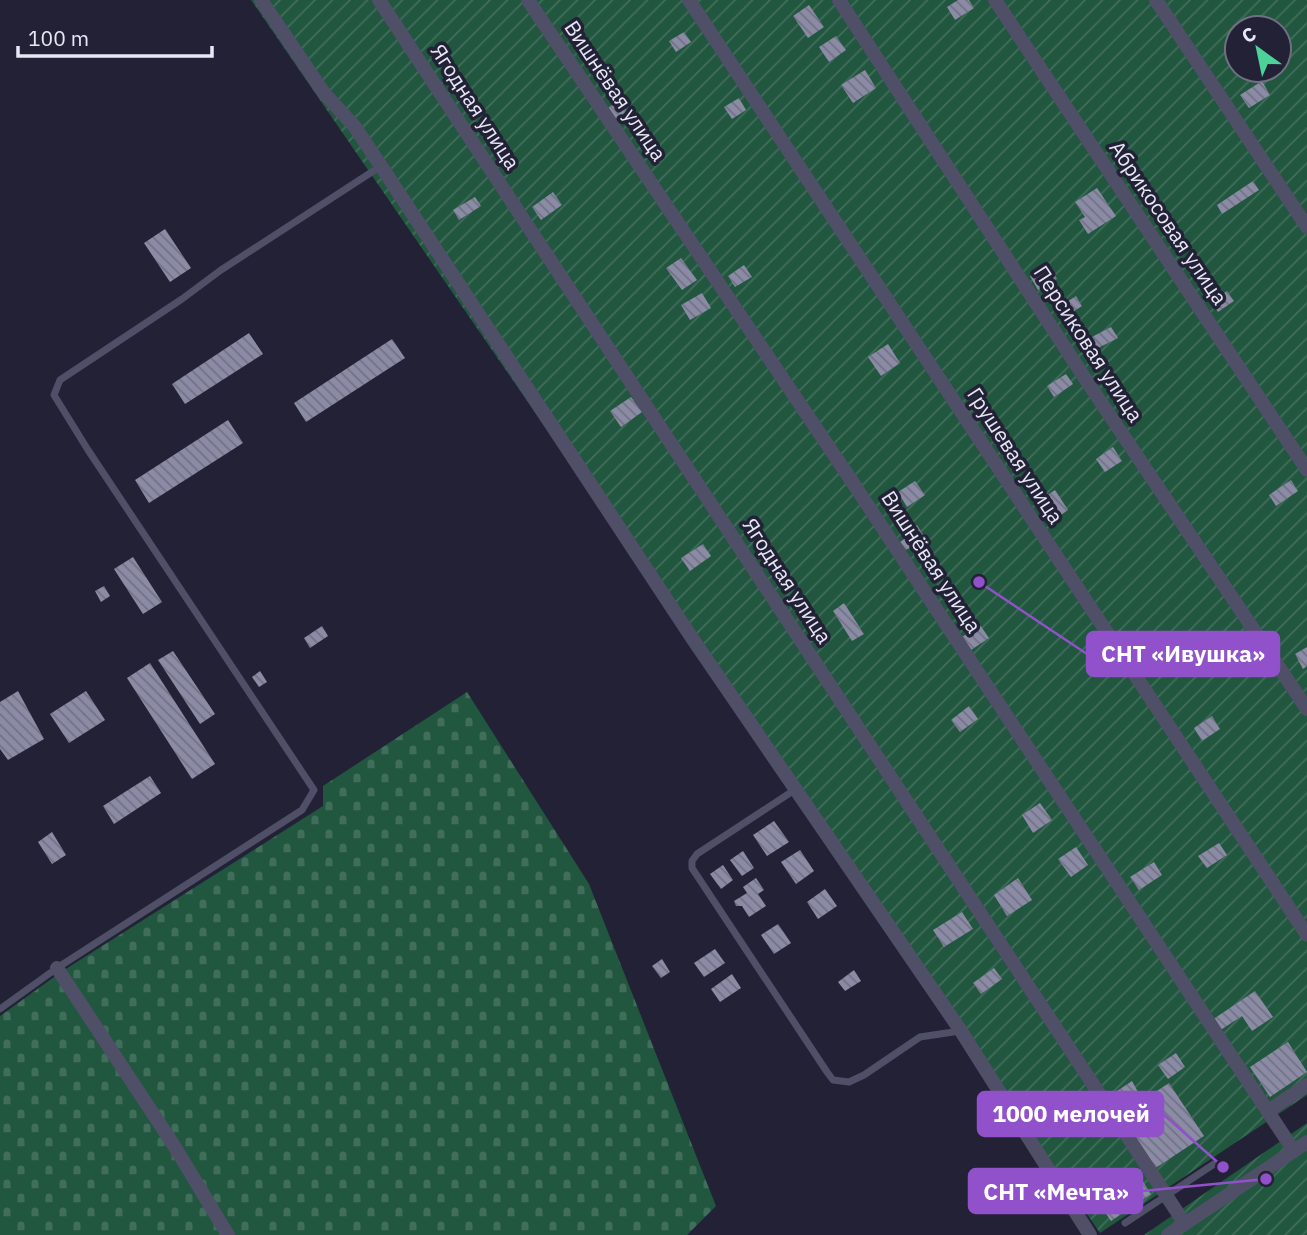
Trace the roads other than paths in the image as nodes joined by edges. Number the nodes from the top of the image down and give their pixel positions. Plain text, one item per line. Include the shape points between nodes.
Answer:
1 (261, 0) edge
2 (379, 0) edge
3 (528, 0) edge
4 (689, 0) edge
5 (839, 0) edge
6 (995, 0) edge
7 (1156, 0) edge
8 (381, 166) junction
9 (1307, 227) edge
10 (1307, 470) edge
11 (1307, 709) edge
12 (797, 788) junction
13 (1307, 935) edge
14 (57, 968) junction
15 (0, 1009) edge
16 (961, 1031) junction
17 (1307, 1085) edge
18 (1268, 1111) junction
19 (1307, 1142) edge
20 (1294, 1151) junction
21 (1214, 1164) dead end
22 (1163, 1190) junction
23 (1125, 1223) dead end
24 (1185, 1224) junction
25 (228, 1235) edge
26 (1090, 1235) edge
27 (1168, 1235) edge

1 - 8 street
2 - 22 street, Ягодная улица
3 - 18 street, Вишнёвая улица
4 - 13 street, Грушевая улица
5 - 11 street, Персиковая улица
6 - 10 street, Абрикосовая улица
7 - 9 street
8 - 12 street via 692,638
8 - 14 lane via 221,270 60,380 56,388 54,395 88,450 314,790 302,810
12 - 16 street
12 - 16 lane via 697,854 692,868 819,1060 833,1080 849,1082 920,1037
14 - 15 lane
14 - 25 street
16 - 26 street
17 - 18 street
18 - 20 street, Вишнёвая улица
19 - 20 street
20 - 24 street
21 - 22 lane
22 - 23 lane
22 - 24 street, Ягодная улица
24 - 27 street

